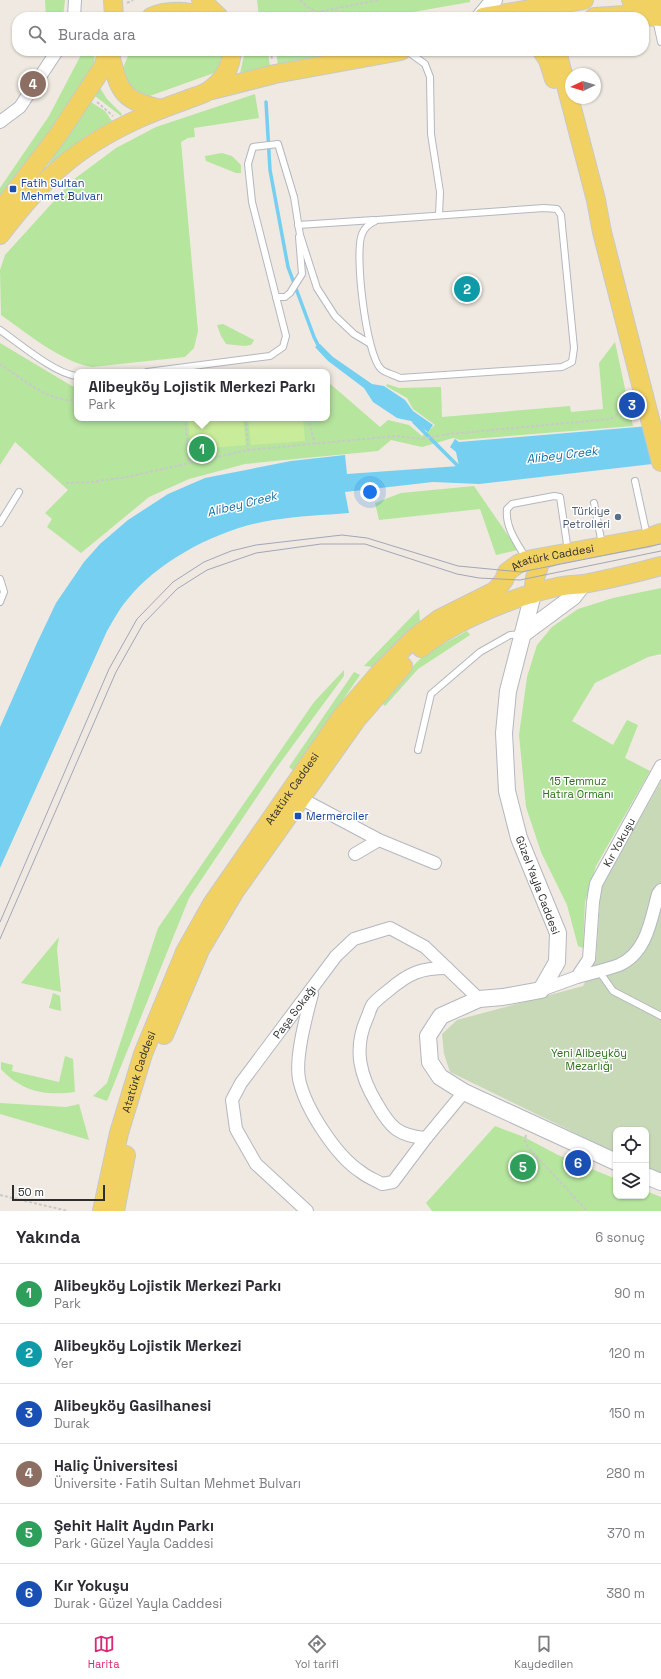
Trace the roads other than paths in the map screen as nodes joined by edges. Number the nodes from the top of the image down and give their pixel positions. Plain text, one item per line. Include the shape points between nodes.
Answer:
1 (75, 0) edge
2 (113, 0) edge
3 (201, 0) edge
4 (494, 0) edge
5 (584, 0) edge
6 (631, 0) edge
7 (538, 9) edge
8 (74, 12) edge
9 (114, 12) edge
10 (167, 12) edge
11 (184, 12) edge
12 (214, 12) edge
13 (484, 12) edge
14 (517, 12) edge
15 (659, 12) edge
16 (649, 13) edge
17 (661, 42) edge
18 (54, 56) edge
19 (107, 56) edge
20 (110, 56) edge
21 (232, 56) edge
22 (374, 56) edge
23 (414, 56) edge
24 (544, 56) edge
25 (559, 56) edge
26 (564, 56) edge
27 (563, 70) junction
28 (208, 92) junction
29 (162, 109) junction
30 (0, 122) edge
31 (0, 211) edge
32 (439, 215) junction
33 (377, 220) junction
34 (298, 225) junction
35 (602, 232) junction
36 (0, 235) edge
37 (276, 297) junction
38 (0, 330) edge
39 (369, 343) junction
40 (170, 369) edge
41 (74, 376) edge
42 (661, 462) edge
43 (635, 481) dead end
44 (19, 492) dead end
45 (594, 503) dead end
46 (0, 522) edge
47 (657, 535) edge
48 (603, 546) junction
49 (564, 553) junction
50 (527, 560) junction
51 (658, 568) edge
52 (0, 580) edge
53 (583, 584) junction
54 (534, 594) junction
55 (0, 602) edge
56 (523, 634) junction
57 (418, 750) dead end
58 (661, 766) edge
59 (300, 798) junction
60 (379, 840) junction
61 (355, 854) dead end
62 (435, 863) dead end
63 (661, 890) edge
64 (447, 968) junction
65 (598, 970) junction
66 (577, 977) junction
67 (313, 988) junction
68 (541, 990) junction
69 (480, 999) junction
70 (661, 1016) edge
71 (464, 1092) junction
72 (426, 1138) junction
73 (613, 1161) edge
74 (649, 1177) edge
75 (661, 1182) edge
76 (102, 1211) edge
77 (115, 1211) edge
78 (307, 1211) edge

1 - 8 street
2 - 9 main road
3 - 12 main road
4 - 13 main road
5 - 7 main road
6 - 15 main road
7 - 14 main road
10 - 11 main road
15 - 16 main road
15 - 17 lane
18 - 30 street via 20,107
19 - 31 main road via 103,67 58,135
20 - 29 main road via 117,80 125,95 144,105
21 - 28 main road via 226,74
22 - 28 main road via 275,74 230,84
23 - 32 lane via 425,64 430,77 431,134 440,192
24 - 35 main road via 551,69 584,190 593,217
25 - 27 main road
26 - 27 main road
27 - 35 main road
28 - 29 main road
29 - 36 main road via 94,141 65,162 41,185
32 - 33 lane
32 - 39 lane via 557,209 561,215 574,348 572,362 562,367 400,378 381,369 372,355
33 - 34 lane
33 - 39 lane via 366,225 360,245 362,293
34 - 37 lane via 302,274 290,293 285,297
34 - 37 lane via 294,198 278,144 253,147 248,164 252,202
34 - 39 lane via 317,288 335,316 354,334
35 - 42 main road
37 - 40 lane via 286,336 283,347 270,356
38 - 41 lane via 54,368
43 - 47 lane
44 - 46 lane
45 - 48 lane
47 - 48 main road, Atatürk Caddesi
48 - 49 main road, Atatürk Caddesi
49 - 50 main road, Atatürk Caddesi
49 - 50 lane via 563,505 560,497 512,504 506,515 511,532
49 - 54 main road via 542,560 535,578
50 - 76 main road, Atatürk Caddesi via 507,572 495,591 439,619 413,639 381,671 342,716 212,904 185,952 144,1054 119,1133
51 - 53 main road, Atatürk Caddesi
52 - 55 lane via 4,592
53 - 54 main road, Atatürk Caddesi via 556,587
53 - 56 main road via 573,597
54 - 56 main road, Güzel Yayla Caddesi
54 - 59 main road, Atatürk Caddesi via 467,620 440,634 418,651 357,719
56 - 57 lane via 510,635 480,652 431,694
56 - 68 main road, Güzel Yayla Caddesi via 508,691 504,733 507,791 519,838 558,933 557,962
58 - 66 street, Kır Yokuşu via 596,884 589,959
59 - 60 street
59 - 77 main road, Atatürk Caddesi via 235,891 200,950 153,1064 141,1100
60 - 61 street
60 - 62 street
63 - 65 street via 645,939 634,954 620,964
64 - 67 street, Paşa Sokağı via 425,947 390,928 354,940 336,956
64 - 69 street, Paşa Sokağı
64 - 72 street via 427,968 406,976 373,1004 360,1032 359,1058 366,1086 383,1115 398,1132
65 - 66 street
65 - 70 lane via 613,991
66 - 68 street
67 - 72 street via 305,1022 299,1079 310,1107 340,1152 360,1172 382,1184 393,1182
67 - 78 street, Paşa Sokağı via 241,1083 232,1100 236,1129 256,1164
68 - 69 main road
69 - 71 main road via 441,1016 428,1036 430,1062 440,1077
71 - 72 street
71 - 73 main road
74 - 75 main road

